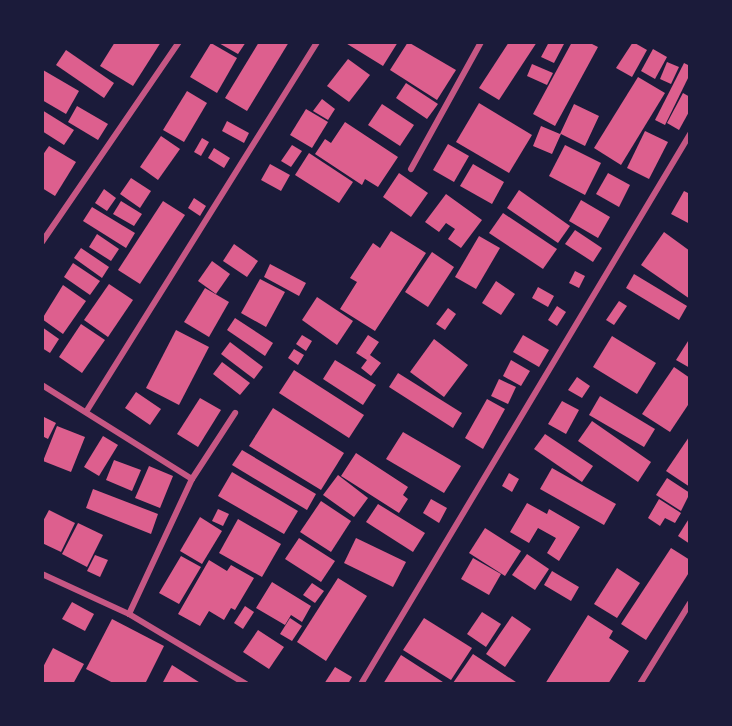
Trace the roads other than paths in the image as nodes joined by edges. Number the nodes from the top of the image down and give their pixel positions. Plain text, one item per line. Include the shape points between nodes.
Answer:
1 (180, 42) edge
2 (317, 42) edge
3 (481, 42) edge
4 (690, 134) edge
5 (411, 169) dead end
6 (42, 242) edge
7 (42, 385) edge
8 (86, 412) junction
9 (235, 413) dead end
10 (192, 480) junction
11 (42, 574) edge
12 (690, 603) edge
13 (129, 614) junction
14 (246, 684) edge
15 (361, 684) edge
16 (640, 684) edge

1 - 6 street
2 - 8 street
3 - 5 street
4 - 15 street
7 - 8 street
8 - 10 street
9 - 10 street
10 - 13 street
11 - 13 street
12 - 16 street
13 - 14 street

